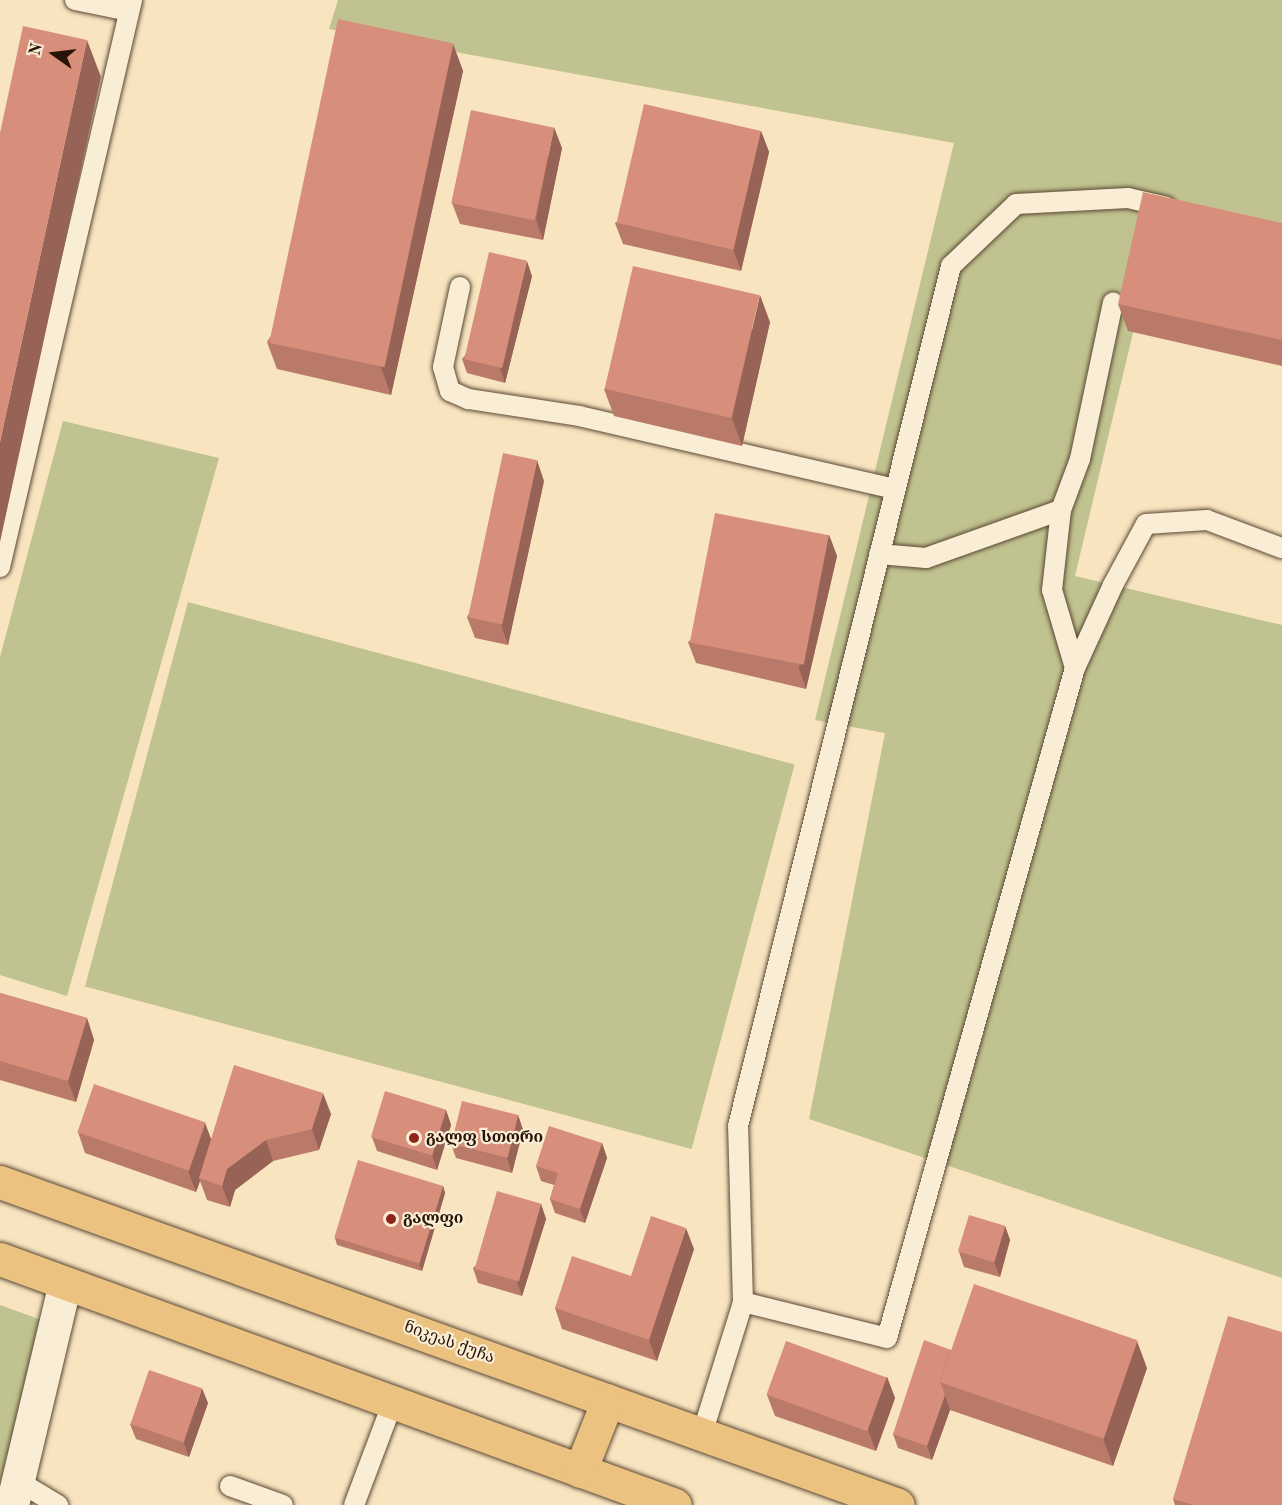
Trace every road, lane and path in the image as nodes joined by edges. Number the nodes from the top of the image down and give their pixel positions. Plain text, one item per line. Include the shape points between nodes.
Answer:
1 (75, 0) edge
2 (130, 5) edge
3 (1183, 211) edge
4 (460, 287) dead end
5 (1113, 302) dead end
6 (895, 489) junction
7 (1061, 510) junction
8 (1282, 548) edge
9 (879, 554) junction
10 (0, 567) edge
11 (1075, 668) junction
12 (0, 1182) edge
13 (0, 1259) edge
14 (65, 1283) junction
15 (743, 1302) junction
16 (608, 1400) junction
17 (393, 1402) junction
18 (702, 1434) junction
19 (580, 1471) junction
20 (230, 1486) dead end
21 (15, 1493) edge
22 (58, 1505) edge
23 (283, 1505) edge
24 (354, 1505) edge
25 (675, 1505) edge
26 (898, 1505) edge

1 - 2 lane
2 - 10 lane
3 - 6 lane via 1128,198 1016,204 951,267
4 - 6 lane via 443,367 450,391 468,399 579,416
5 - 7 lane via 1080,459
6 - 9 lane
7 - 9 lane via 926,558
7 - 11 lane via 1052,590
8 - 11 lane via 1207,520 1146,524
9 - 15 lane via 738,1126
11 - 15 lane via 887,1338
12 - 16 main road, ნიკეას ქუჩა
13 - 14 main road
14 - 17 main road
14 - 21 street
15 - 18 lane
16 - 18 main road, ნიკეას ქუჩა
16 - 19 main road
17 - 19 main road
17 - 24 lane
18 - 26 main road, ნიკეას ქუჩა
19 - 25 main road
20 - 23 lane
21 - 22 lane

